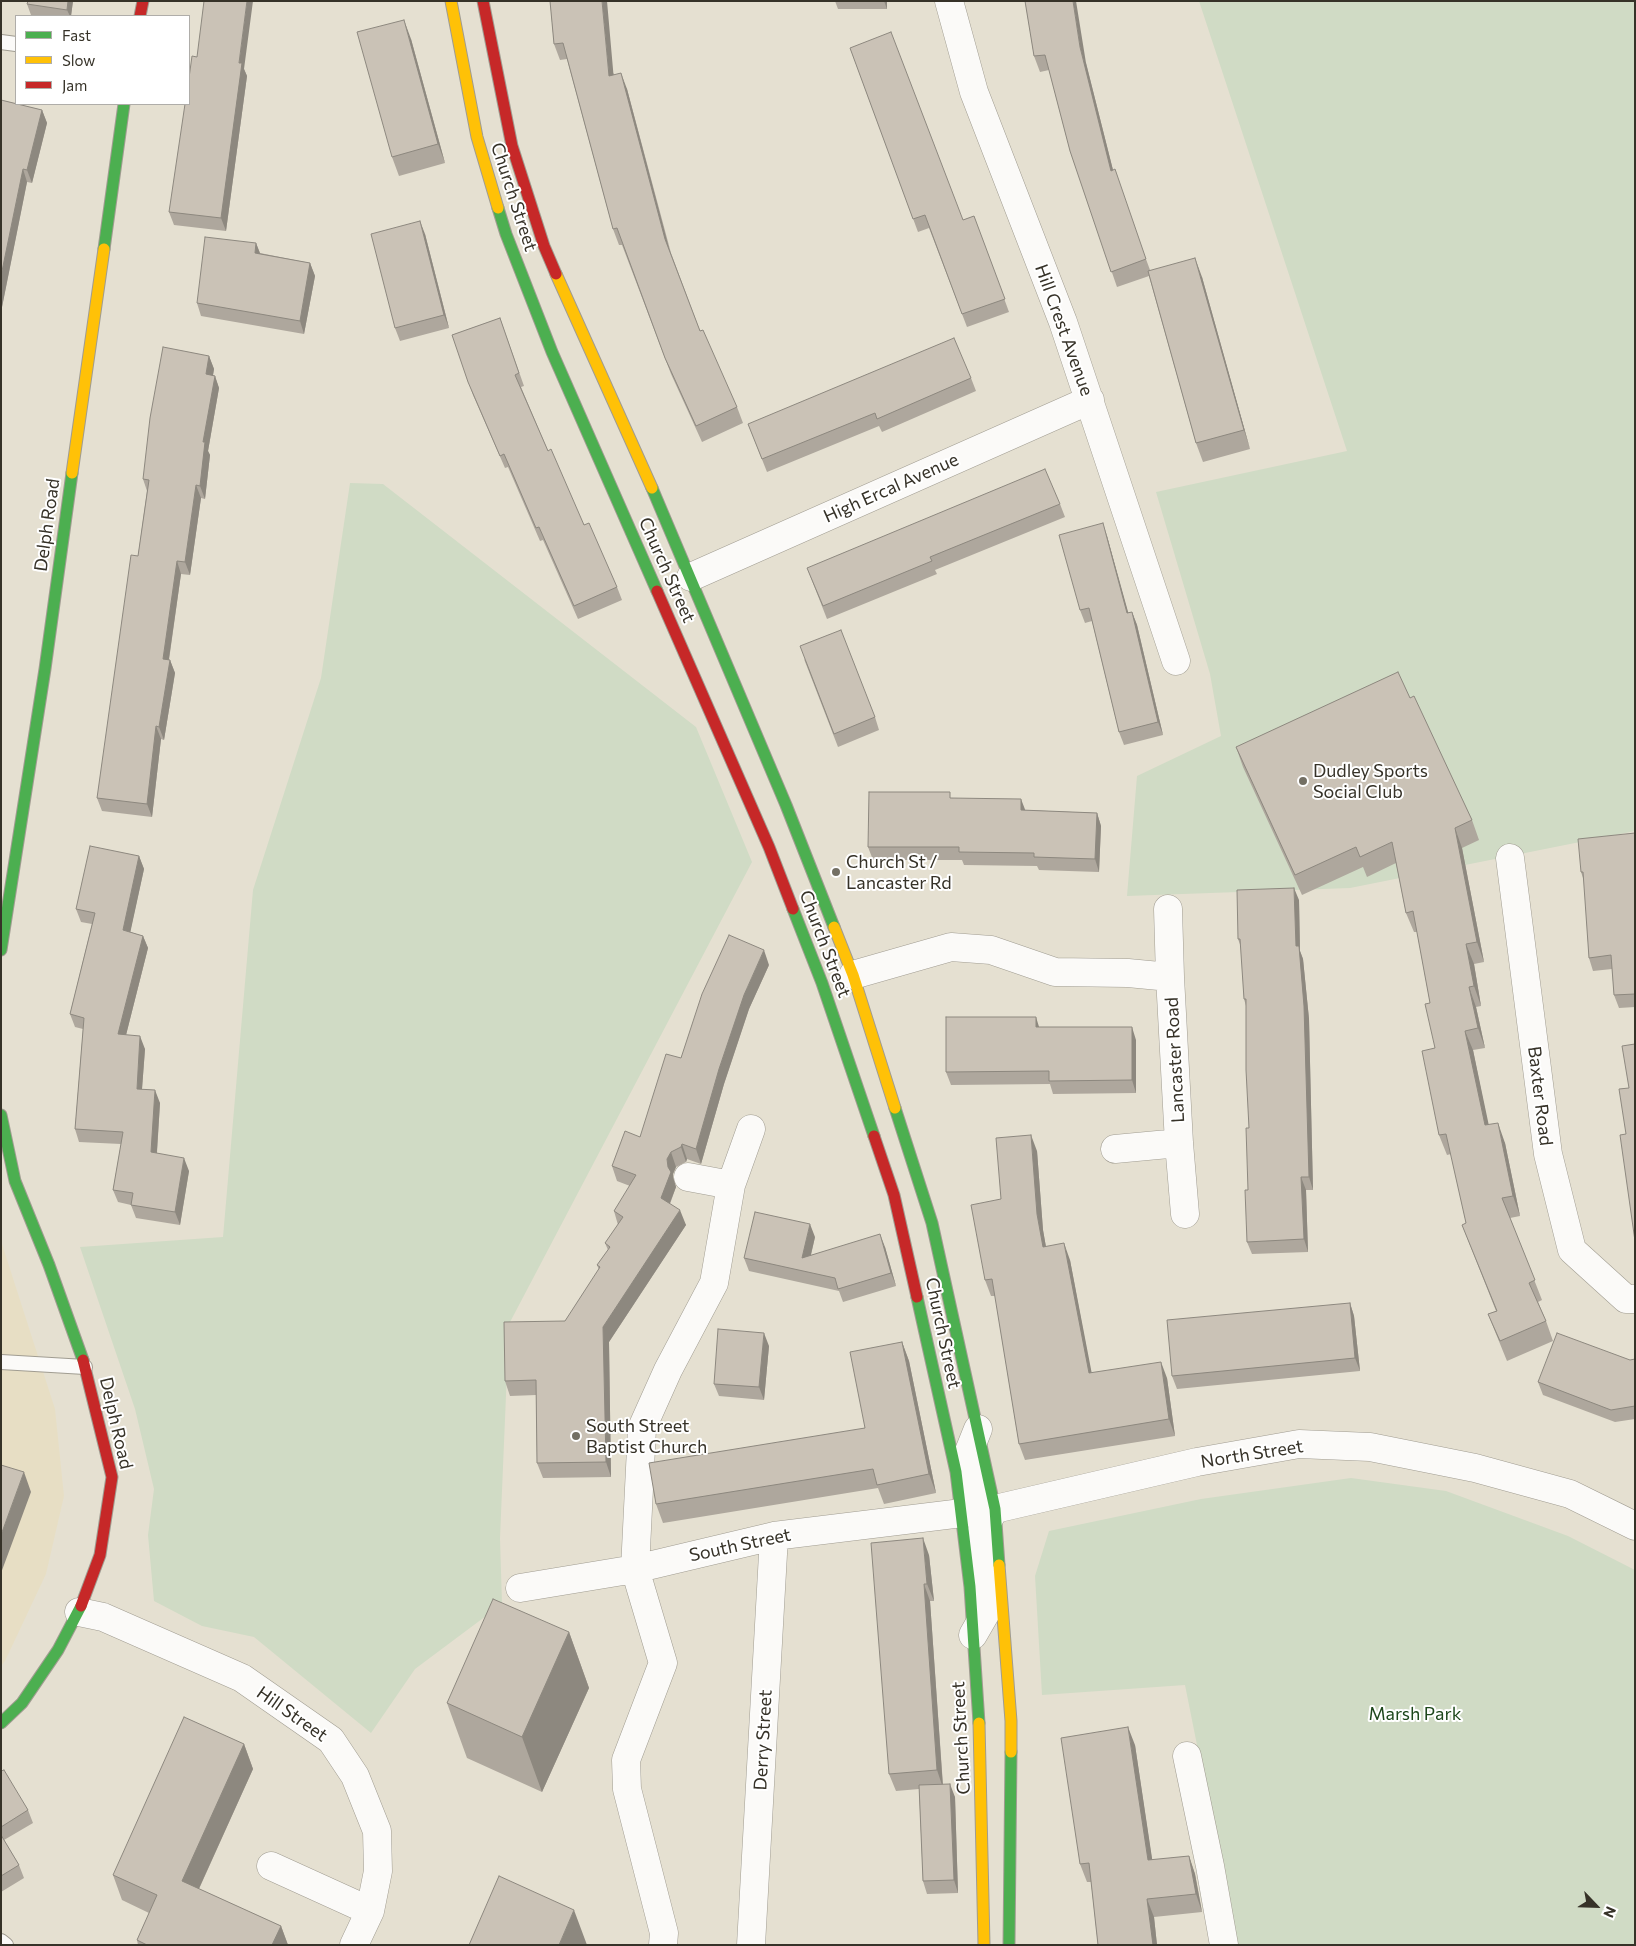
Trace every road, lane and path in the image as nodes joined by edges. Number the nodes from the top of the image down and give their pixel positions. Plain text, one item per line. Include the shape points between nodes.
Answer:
1 (143, 1) edge
2 (450, 1) edge
3 (483, 1) edge
4 (949, 1) edge
5 (140, 15) edge
6 (1, 42) edge
7 (15, 44) edge
8 (124, 105) edge
9 (1090, 400) junction
10 (691, 577) junction
11 (1176, 661) dead end
12 (1510, 858) dead end
13 (1168, 909) dead end
14 (1, 950) edge
15 (853, 975) junction
16 (1170, 977) junction
17 (1, 1116) edge
18 (751, 1130) dead end
19 (1179, 1143) junction
20 (1115, 1149) dead end
21 (688, 1177) dead end
22 (731, 1186) junction
23 (1186, 1214) dead end
24 (1635, 1299) edge
25 (1, 1362) edge
26 (86, 1367) junction
27 (978, 1429) junction
28 (995, 1509) junction
29 (961, 1514) junction
30 (1635, 1526) edge
31 (774, 1536) junction
32 (635, 1568) junction
33 (520, 1588) dead end
34 (79, 1612) junction
35 (973, 1636) junction
36 (1, 1723) edge
37 (1187, 1756) dead end
38 (271, 1866) dead end
39 (370, 1911) junction
40 (1, 1941) edge
41 (6, 1945) edge
42 (354, 1945) edge
43 (663, 1945) edge
44 (751, 1945) edge
45 (984, 1945) edge
46 (1009, 1945) edge
47 (1224, 1945) edge

1 - 5 main road
2 - 29 main road, Church Street via 477,137 506,234 552,352 769,847 856,1080 894,1195 956,1472
3 - 10 main road, Church Street via 512,146 544,246
4 - 9 street, Hill Crest Avenue via 974,92
6 - 7 lane
8 - 14 main road, Delph Road via 45,669
9 - 10 street, High Ercal Avenue
9 - 11 street, Hill Crest Avenue
10 - 15 main road, Church Street
12 - 24 street, Baxter Road via 1548,1154 1572,1250 1626,1299
13 - 16 street, Lancaster Road
15 - 16 street, Lancaster Road via 951,947 991,950 1055,972
15 - 27 main road, Church Street via 932,1223
16 - 19 street, Lancaster Road
17 - 26 main road, Delph Road via 15,1181
18 - 22 street
19 - 20 street, Lancaster Road
19 - 23 street, Lancaster Road
21 - 22 street
22 - 32 street via 714,1283 668,1370 642,1428
25 - 26 lane
26 - 34 main road, Delph Road via 112,1476 100,1555
27 - 28 main road, Church Street
27 - 29 street via 968,1454 974,1494
28 - 29 street, South Street
28 - 30 street, North Street via 1197,1462 1299,1444 1370,1447 1475,1468 1570,1494
28 - 35 street via 982,1529 988,1609
28 - 46 main road, Church Street via 1011,1721
29 - 31 street, South Street
29 - 35 main road, Church Street
31 - 32 street, South Street
31 - 44 street, Derry Street
32 - 33 street, South Street
32 - 43 street via 664,1663 626,1760 626,1789 664,1933
34 - 36 main road, Delph Road via 22,1703
34 - 39 street, Hill Street via 104,1617 242,1678 331,1740 355,1776 377,1831 378,1871
35 - 45 main road, Church Street via 981,1760
37 - 47 street
38 - 39 street
39 - 42 street, Hill Street
40 - 41 lane

